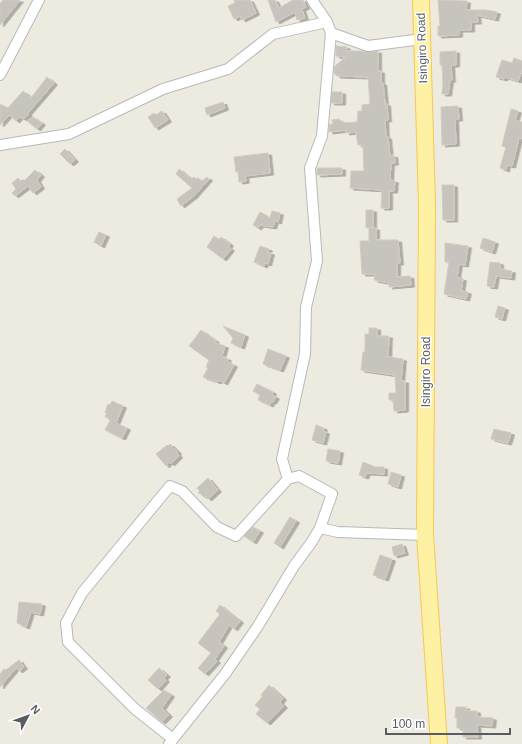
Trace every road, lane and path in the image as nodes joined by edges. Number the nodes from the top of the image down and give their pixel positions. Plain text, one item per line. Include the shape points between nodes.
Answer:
1 (39, 0) edge
2 (312, 0) edge
3 (421, 0) edge
4 (327, 22) junction
5 (331, 33) junction
6 (422, 39) junction
7 (0, 76) edge
8 (0, 145) edge
9 (288, 479) junction
10 (320, 528) junction
11 (425, 535) junction
12 (171, 741) edge
13 (439, 744) edge

1 - 7 street
2 - 4 street
3 - 6 main road, Isingiro Road
4 - 5 street
4 - 8 street via 273,34 228,69 163,88 69,134
5 - 6 street via 368,46
5 - 9 street via 322,136 310,168 316,261 306,307 305,354 282,459
6 - 11 main road, Isingiro Road via 427,205
9 - 10 street via 299,476 332,494
9 - 12 street via 236,536 217,526 182,491 170,486 82,594 66,623 68,642
10 - 11 street via 338,532
10 - 12 street via 225,674
11 - 13 main road, Isingiro Road

